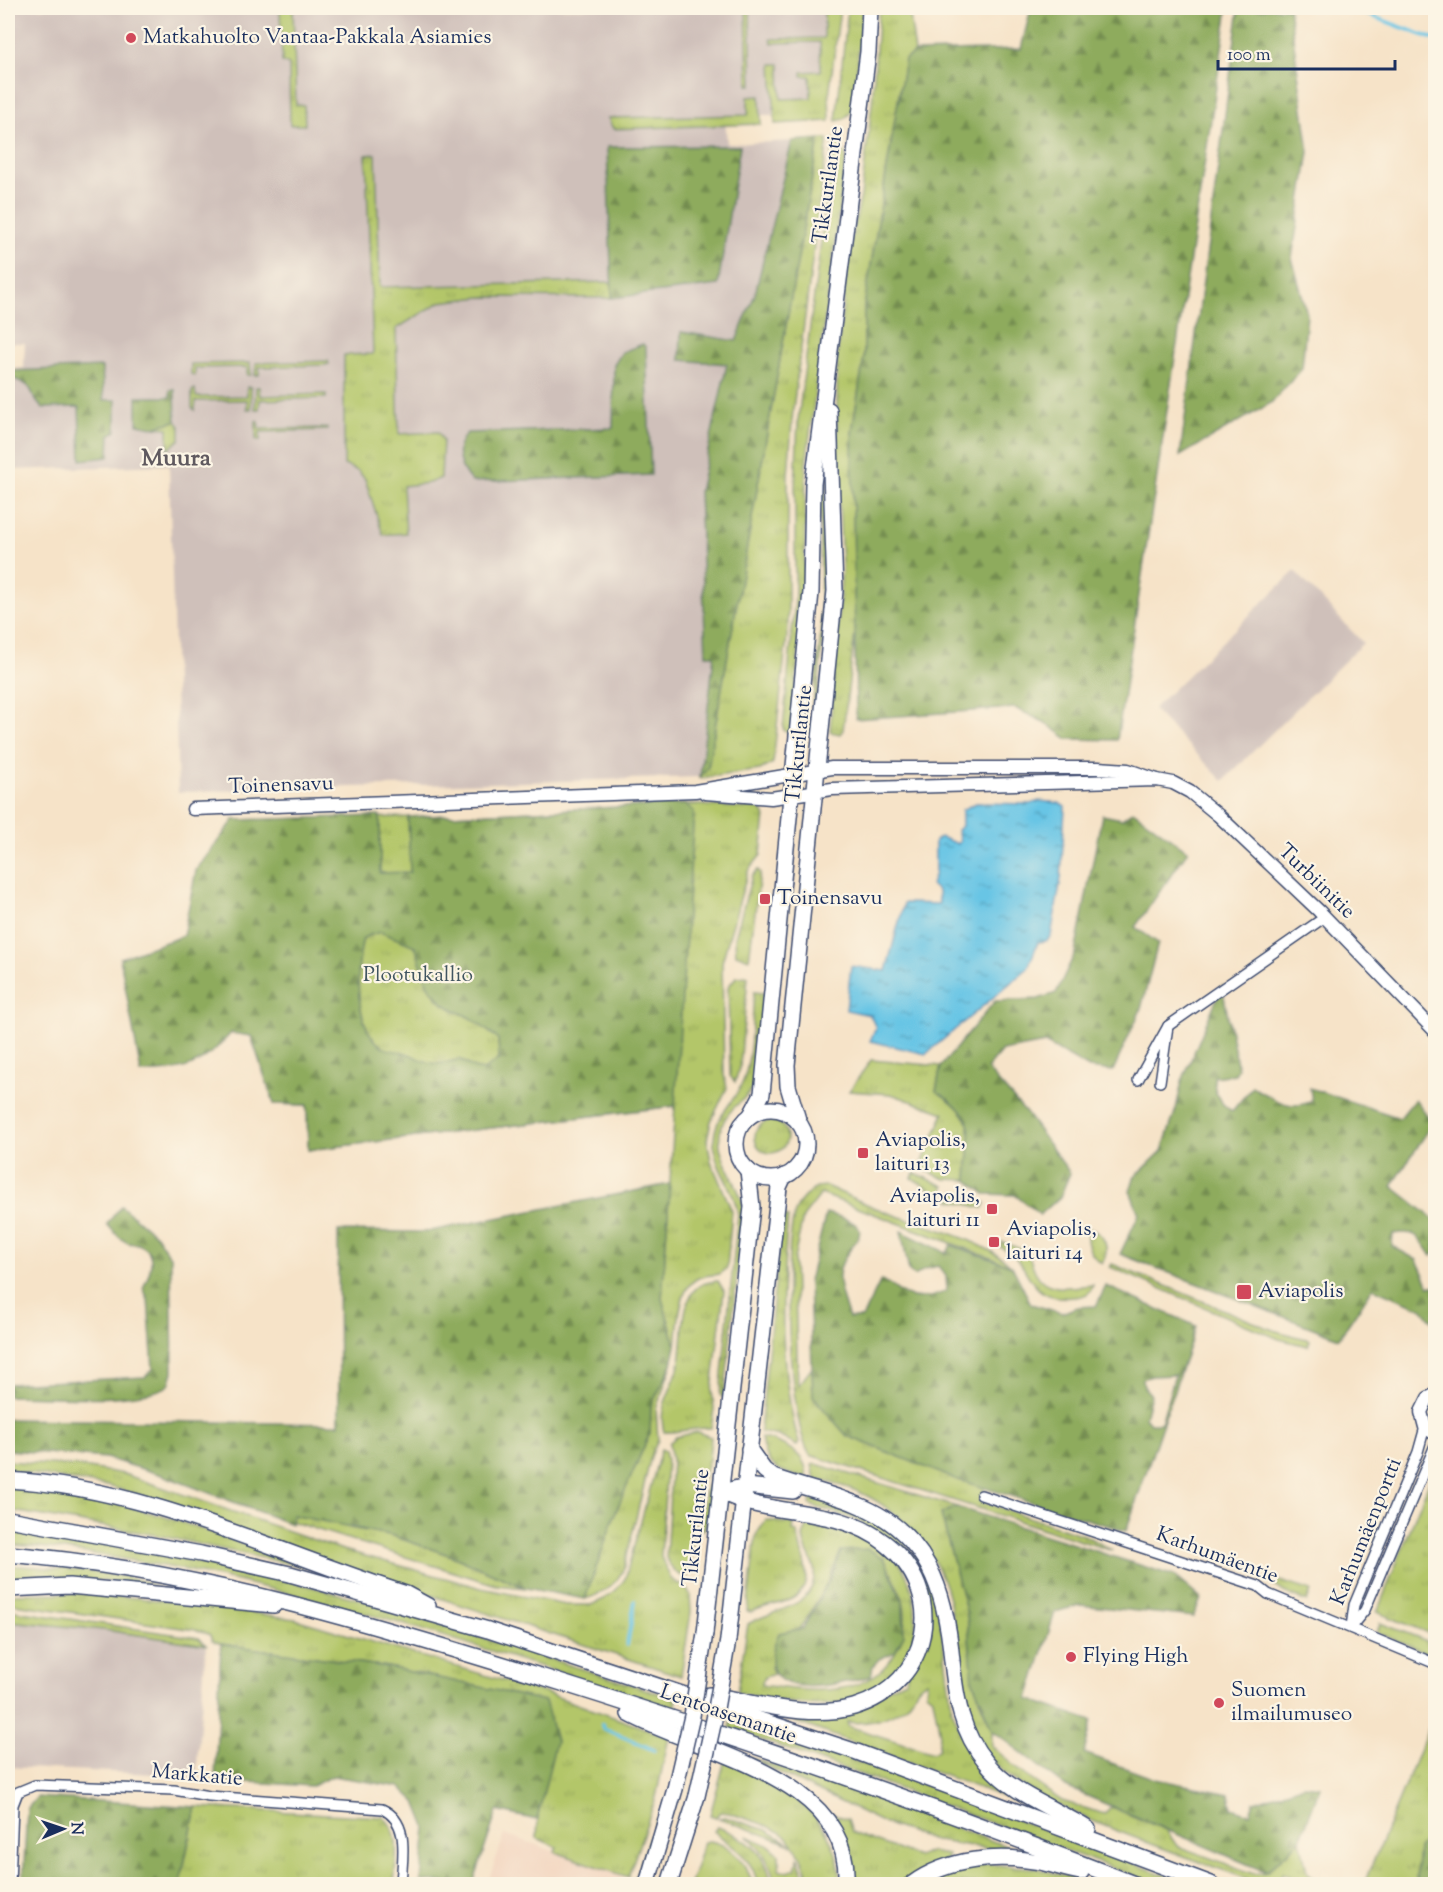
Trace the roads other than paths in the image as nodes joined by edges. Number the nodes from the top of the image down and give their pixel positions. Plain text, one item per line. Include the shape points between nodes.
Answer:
1 (870, 8) edge
2 (827, 368) junction
3 (818, 770) junction
4 (793, 776) junction
5 (1157, 780) junction
6 (695, 791) junction
7 (816, 792) junction
8 (791, 796) junction
9 (193, 808) dead end
10 (1325, 916) junction
11 (1168, 1026) junction
12 (1436, 1032) edge
13 (1138, 1080) dead end
14 (1160, 1082) dead end
15 (751, 1115) junction
16 (800, 1123) junction
17 (748, 1170) junction
18 (784, 1176) junction
19 (1436, 1394) edge
20 (1425, 1427) junction
21 (1436, 1435) edge
22 (1436, 1443) edge
23 (749, 1449) junction
24 (8, 1480) edge
25 (746, 1486) junction
26 (722, 1492) junction
27 (821, 1494) junction
28 (981, 1495) dead end
29 (744, 1503) junction
30 (8, 1519) edge
31 (8, 1554) edge
32 (8, 1589) edge
33 (301, 1606) junction
34 (451, 1619) junction
35 (1351, 1627) junction
36 (1436, 1664) edge
37 (659, 1686) junction
38 (593, 1692) junction
39 (1119, 1848) junction
40 (1117, 1878) junction
41 (10, 1884) edge
42 (401, 1884) edge
43 (647, 1884) edge
44 (669, 1884) edge
45 (846, 1884) edge
46 (912, 1884) edge
47 (1134, 1884) edge
48 (1211, 1884) edge

1 - 2 main road, Tikkurilantie via 868,52
2 - 3 main road, Tikkurilantie via 835,591
2 - 4 main road, Tikkurilantie via 813,484 811,592
3 - 4 street, Toinensavu
3 - 5 street, Turbiinitie via 1098,768 1128,770
3 - 7 main road, Tikkurilantie
4 - 6 street, Toinensavu
4 - 8 main road, Tikkurilantie
5 - 7 street, Turbiinitie
5 - 10 street, Turbiinitie via 1173,783 1204,803
6 - 8 street, Toinensavu via 750,798
6 - 9 street, Toinensavu
7 - 8 street, Toinensavu
7 - 16 main road, Tikkurilantie via 787,1065 788,1086
8 - 15 main road, Tikkurilantie via 762,1094
10 - 11 street
10 - 12 street, Turbiinitie
11 - 13 street
11 - 14 street
15 - 16 main road via 779,1110
15 - 17 main road via 740,1129 736,1146
16 - 18 main road via 804,1155
17 - 18 main road via 762,1178
17 - 26 main road, Tikkurilantie via 752,1208
18 - 23 main road, Tikkurilantie via 779,1186
19 - 20 street via 1428,1398 1421,1412
20 - 21 street
20 - 35 street, Karhumäenportti via 1354,1605
22 - 35 street, Karhumäenportti via 1365,1610
23 - 25 main road, Tikkurilantie
23 - 27 main road via 774,1477
24 - 34 main road via 78,1487 164,1510 406,1594
25 - 26 main road
25 - 27 main road
25 - 29 main road, Tikkurilantie
26 - 29 main road
26 - 43 main road, Tikkurilantie, bridge via 692,1716
27 - 39 main road via 855,1504 883,1519 915,1547 929,1566 945,1603 959,1713 969,1738 987,1765 1015,1787
28 - 35 street, Karhumäentie via 1258,1586 1268,1594
29 - 37 main road via 818,1513 846,1521 886,1543 910,1568 917,1582 924,1616 919,1650 900,1680 887,1691 852,1707 832,1710 790,1709
29 - 44 main road, Tikkurilantie, bridge via 714,1720 697,1796
30 - 34 main road via 291,1574
31 - 33 main road via 123,1568
32 - 33 main road via 69,1586 254,1605
33 - 38 main road, Lentoasemantie
34 - 37 main road, Lentoasemantie
35 - 36 street, Karhumäentie
37 - 39 main road, Lentoasemantie via 857,1752
38 - 40 main road, Lentoasemantie via 850,1779
38 - 45 main road via 633,1716 781,1780 820,1813 830,1827 845,1861
39 - 48 main road, Lentoasemantie
40 - 46 main road via 1013,1858 992,1858 951,1865
40 - 47 main road, Lentoasemantie
41 - 42 street, Markkatie via 13,1805 18,1792 35,1785 174,1790 382,1809 394,1815 402,1831

